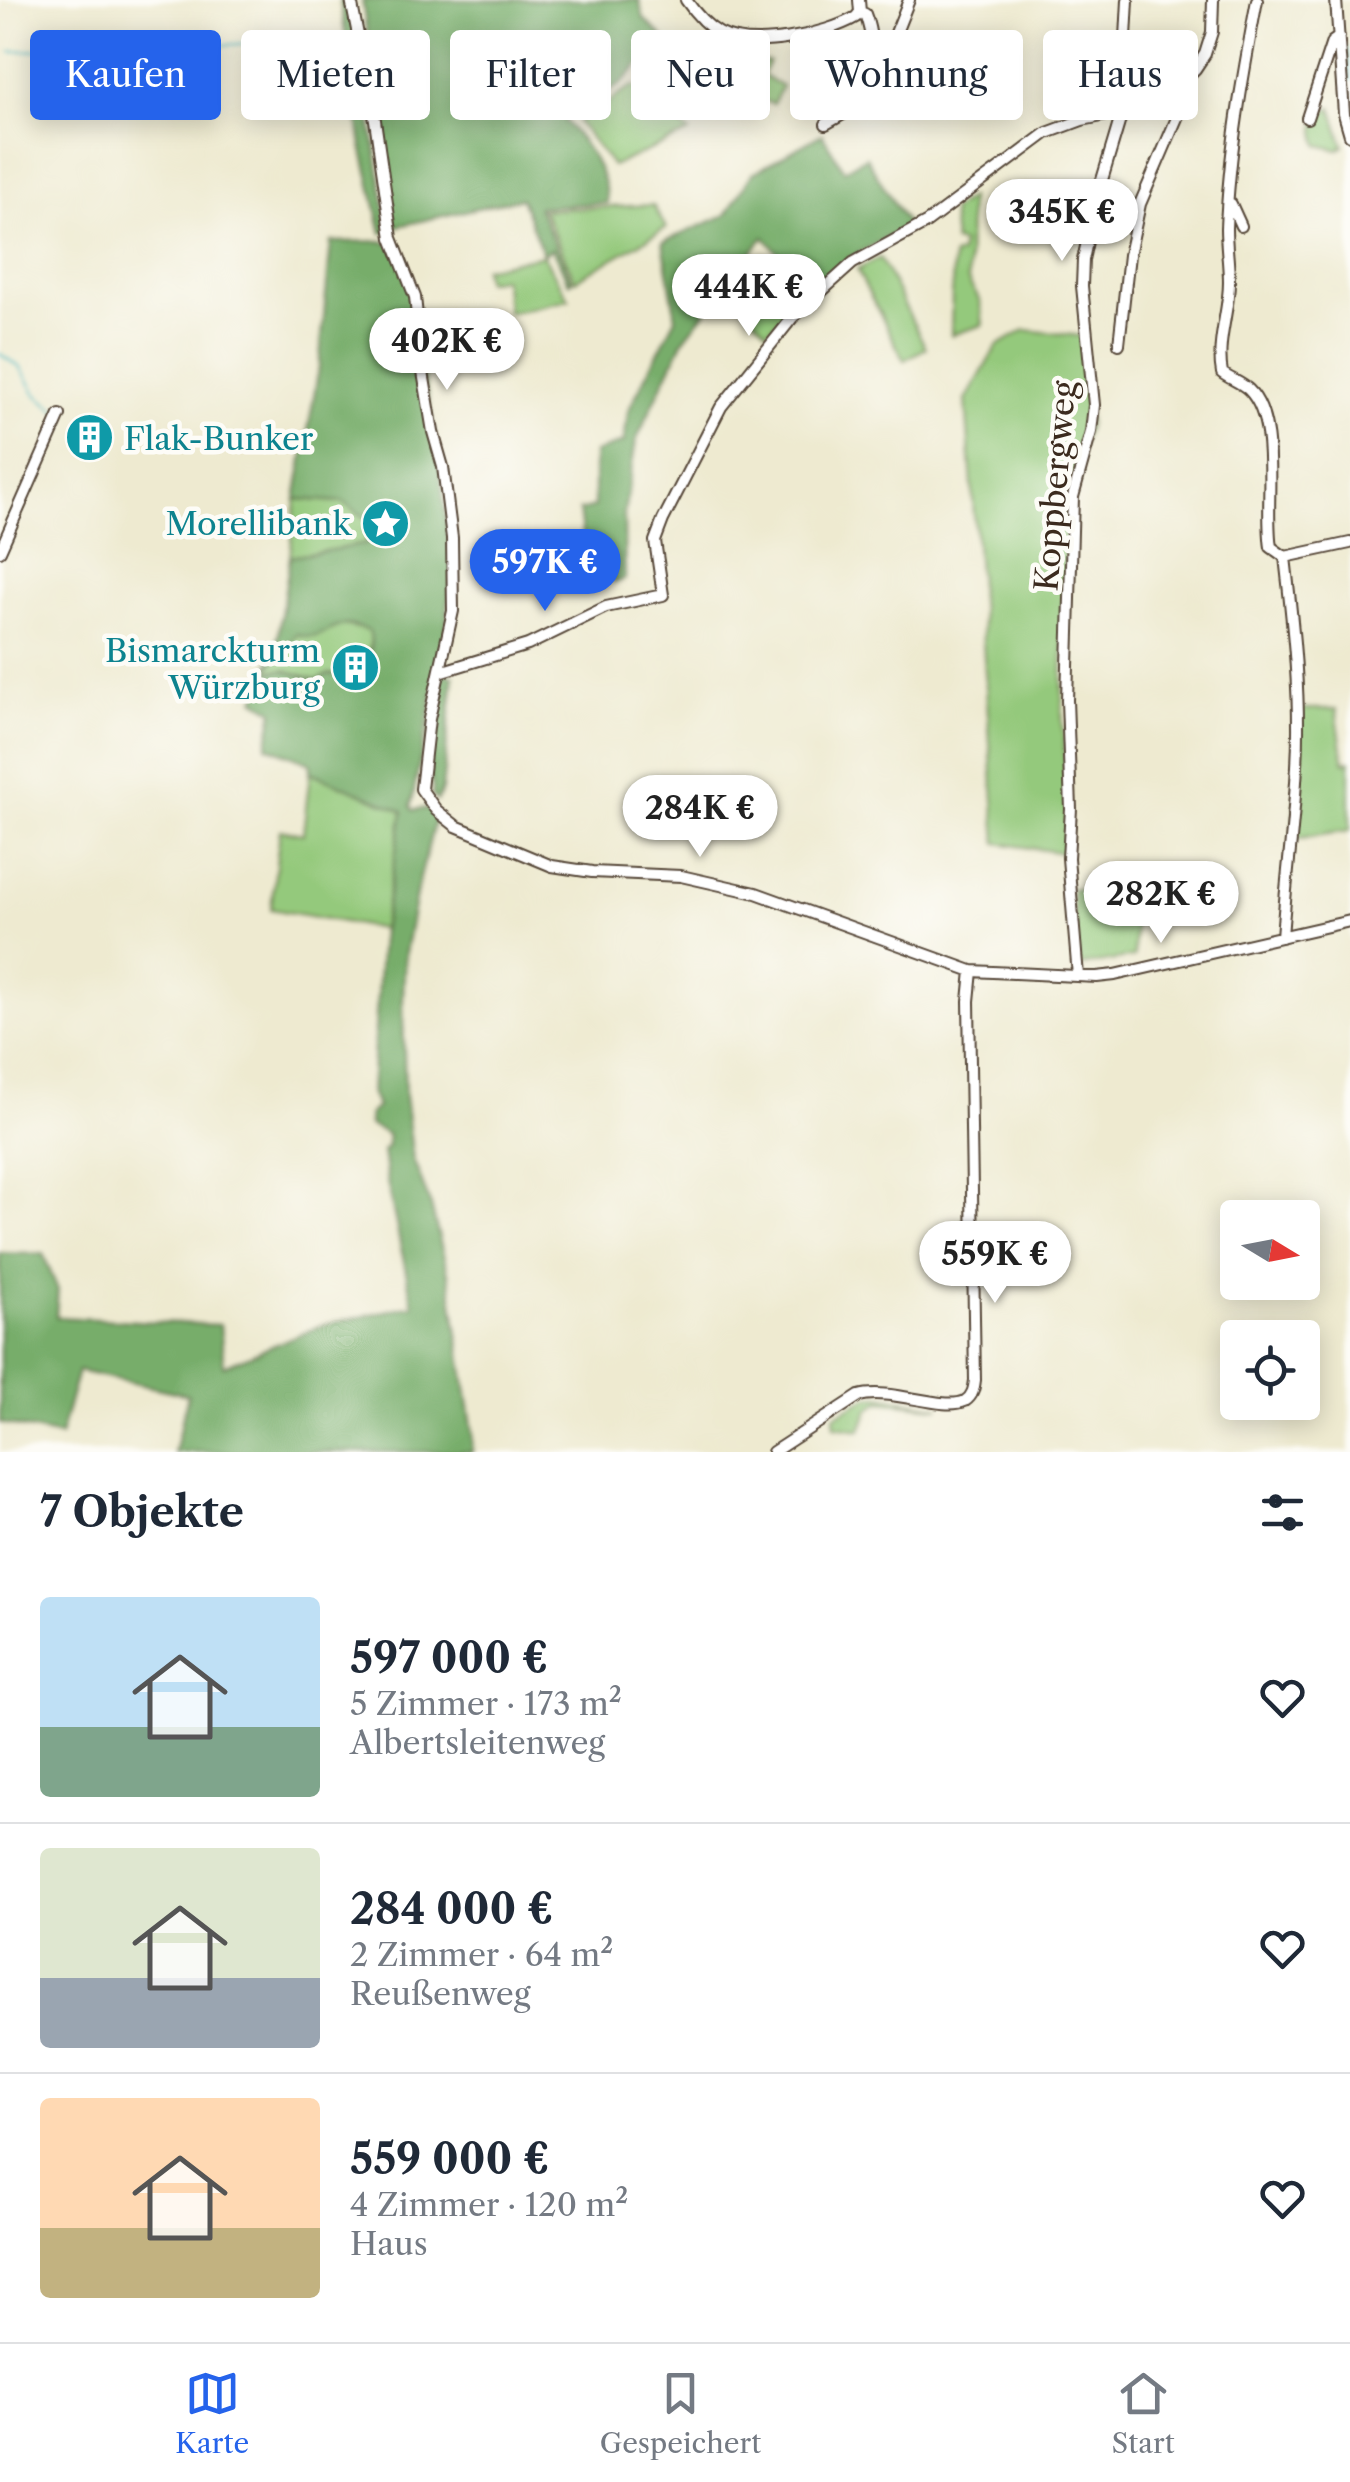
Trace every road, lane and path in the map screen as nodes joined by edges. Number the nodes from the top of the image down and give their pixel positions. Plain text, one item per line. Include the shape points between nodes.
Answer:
1 (351, 0) edge
2 (686, 0) edge
3 (909, 0) edge
4 (1139, 0) edge
5 (1214, 0) edge
6 (1257, 0) edge
7 (1336, 0) edge
8 (1128, 3) edge
9 (860, 6) edge
10 (870, 30) edge
11 (897, 30) edge
12 (1127, 30) edge
13 (1339, 37) junction
14 (1198, 63) edge
15 (1307, 118) dead end
16 (833, 120) edge
17 (1082, 120) edge
18 (1120, 120) edge
19 (1176, 120) edge
20 (826, 124) dead end
21 (1350, 135) edge
22 (1229, 199) junction
23 (1241, 226) dead end
24 (1119, 344) dead end
25 (60, 415) dead end
26 (1350, 543) edge
27 (0, 551) edge
28 (1284, 557) junction
29 (440, 672) junction
30 (1350, 921) edge
31 (1282, 937) junction
32 (972, 970) junction
33 (1078, 976) junction
34 (774, 1452) edge

1 - 29 street via 392,238 415,297 447,494 455,575
2 - 9 street via 720,34 740,40 817,34 840,26
3 - 11 street
4 - 8 street, Koppbergweg
5 - 14 street via 1212,32
6 - 22 street
7 - 13 street
8 - 12 street, Koppbergweg
9 - 10 street
13 - 15 street
13 - 21 street
16 - 20 street
17 - 29 street via 1047,133 926,223 853,263 793,317 721,407 663,520 655,542 663,595 606,607 528,645
18 - 33 street, Koppbergweg via 1083,260 1094,405 1073,498 1066,700
19 - 24 street via 1140,204
22 - 23 street
22 - 28 street via 1229,282 1219,356 1222,372 1248,388 1260,408 1270,547
25 - 27 street
26 - 28 street
28 - 31 street via 1298,744
29 - 32 street via 422,790 456,826 552,866 681,876 756,894
30 - 31 street
31 - 33 street via 1136,971
32 - 33 street
32 - 34 street via 973,1393 954,1402 868,1394

